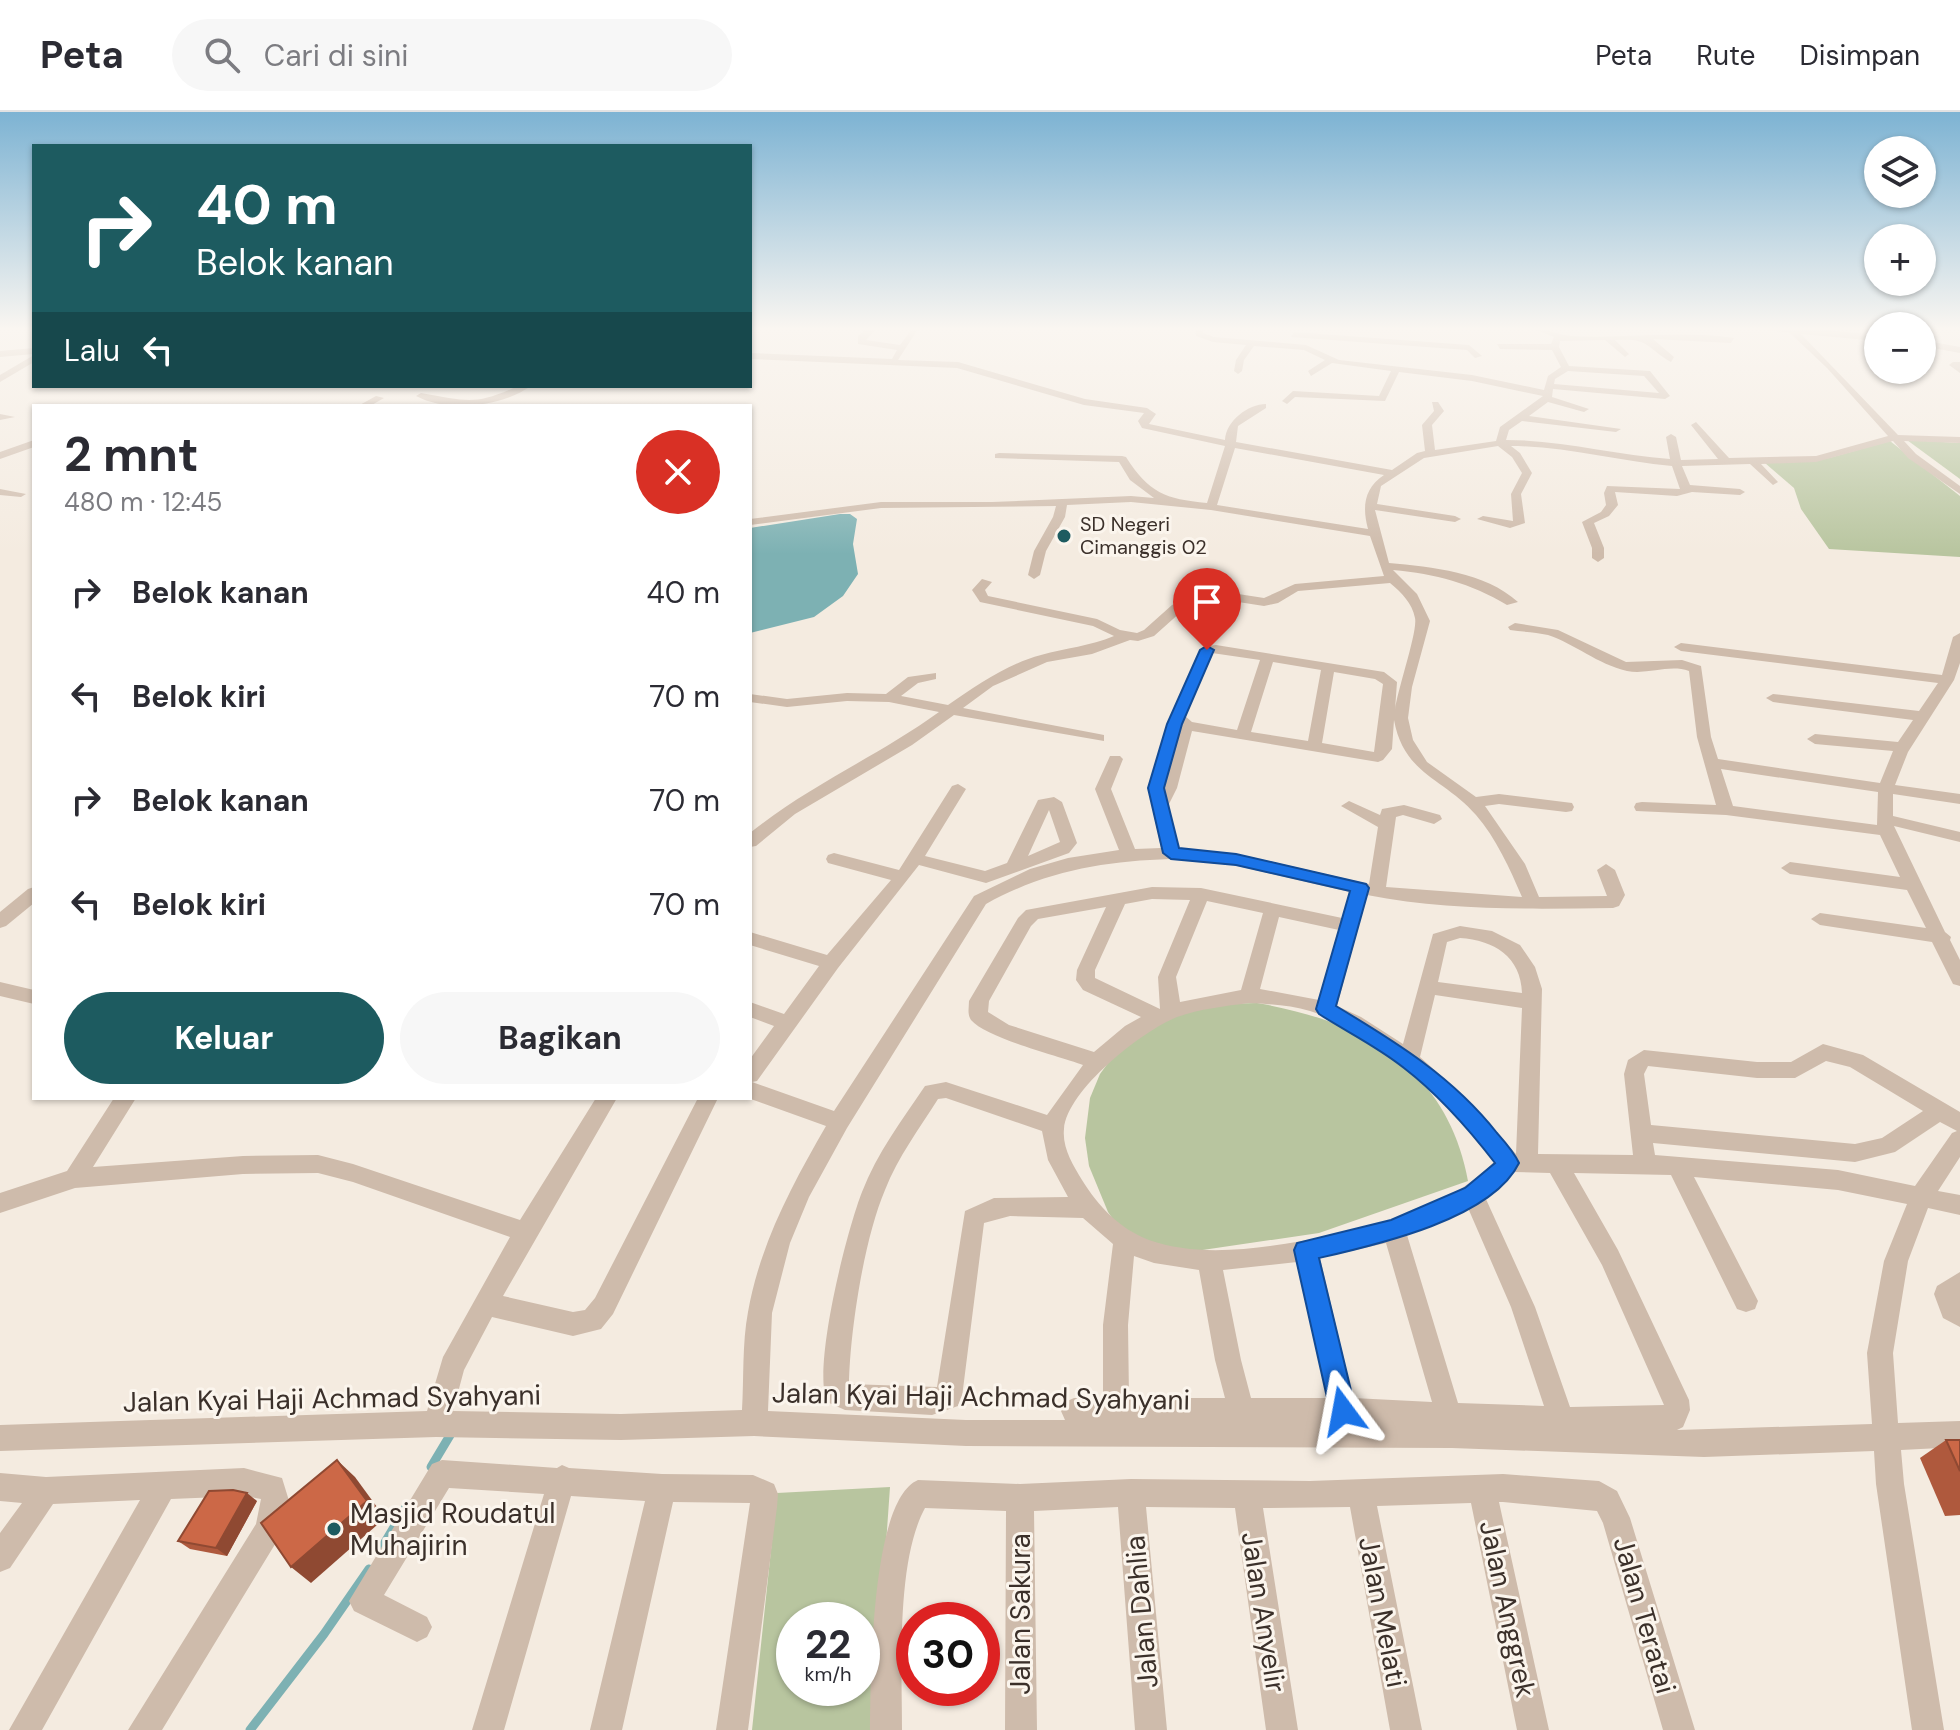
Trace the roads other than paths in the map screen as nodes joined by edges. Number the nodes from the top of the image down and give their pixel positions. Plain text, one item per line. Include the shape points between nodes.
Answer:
1 (1088, 403) edge
2 (1538, 403) edge
3 (1570, 403) edge
4 (1627, 403) edge
5 (1862, 403) edge
6 (1435, 404) dead end
7 (1638, 404) dead end
8 (1263, 406) dead end
9 (1584, 409) dead end
10 (1523, 418) junction
11 (1696, 425) dead end
12 (1616, 429) dead end
13 (1671, 437) dead end
14 (1893, 438) junction
15 (1960, 440) edge
16 (1500, 443) junction
17 (1231, 444) junction
18 (0, 445) edge
19 (29, 445) edge
20 (1430, 453) junction
21 (0, 456) edge
22 (999, 456) dead end
23 (1753, 461) junction
24 (1726, 462) junction
25 (1676, 463) junction
26 (1392, 473) junction
27 (1773, 482) dead end
28 (1685, 488) junction
29 (1960, 491) edge
30 (0, 492) edge
31 (1740, 492) dead end
32 (21, 494) dead end
33 (1062, 501) junction
34 (1165, 502) junction
35 (1369, 506) junction
36 (1211, 507) junction
37 (1455, 519) dead end
38 (1483, 519) dead end
39 (752, 522) edge
40 (1374, 533) junction
41 (1598, 558) dead end
42 (1388, 572) junction
43 (1034, 575) dead end
44 (986, 582) dead end
45 (1512, 602) dead end
46 (1515, 627) dead end
47 (1127, 636) junction
48 (1960, 637) edge
49 (1681, 647) dead end
50 (1268, 657) junction
51 (1328, 667) junction
52 (931, 676) dead end
53 (1950, 685) edge
54 (752, 698) edge
55 (889, 698) junction
56 (1773, 698) dead end
57 (949, 710) junction
58 (1920, 716) junction
59 (1180, 722) junction
60 (1243, 734) junction
61 (1099, 738) dead end
62 (1815, 739) dead end
63 (1314, 747) junction
64 (1900, 747) junction
65 (1115, 759) dead end
66 (1712, 763) junction
67 (958, 789) dead end
68 (1886, 790) junction
69 (1960, 799) edge
70 (1473, 802) junction
71 (1349, 806) dead end
72 (1566, 807) dead end
73 (1642, 807) dead end
74 (1726, 810) junction
75 (1434, 819) dead end
76 (1385, 824) junction
77 (1885, 825) junction
78 (1960, 837) edge
79 (752, 840) edge
80 (1171, 853) junction
81 (1130, 857) junction
82 (834, 859) dead end
83 (916, 859) junction
84 (1039, 864) junction
85 (1015, 865) junction
86 (1790, 868) dead end
87 (1606, 870) dead end
88 (903, 877) junction
89 (1915, 885) junction
90 (1368, 889) junction
91 (1201, 894) junction
92 (32, 895) edge
93 (1119, 898) junction
94 (1533, 903) junction
95 (1273, 908) junction
96 (1820, 919) dead end
97 (0, 922) edge
98 (1348, 926) junction
99 (1942, 937) junction
100 (752, 939) edge
101 (831, 963) junction
102 (1960, 979) edge
103 (1426, 987) junction
104 (0, 989) edge
105 (1249, 996) junction
106 (32, 997) edge
107 (1532, 1002) junction
108 (1326, 1009) junction
109 (752, 1010) edge
110 (1165, 1014) junction
111 (787, 1023) junction
112 (1409, 1060) junction
113 (1096, 1061) junction
114 (752, 1072) edge
115 (752, 1091) edge
116 (124, 1100) edge
117 (606, 1100) edge
118 (707, 1100) edge
119 (1938, 1112) junction
120 (839, 1122) junction
121 (1960, 1123) edge
122 (1053, 1126) junction
123 (1639, 1133) junction
124 (1960, 1139) edge
125 (1518, 1163) junction
126 (1557, 1164) junction
127 (1645, 1164) junction
128 (1678, 1167) junction
129 (75, 1178) junction
130 (1473, 1195) junction
131 (1922, 1195) junction
132 (0, 1203) edge
133 (1960, 1205) edge
134 (1087, 1208) junction
135 (1394, 1230) junction
136 (525, 1232) junction
137 (1125, 1239) junction
138 (1306, 1250) junction
139 (1209, 1259) junction
140 (1960, 1283) edge
141 (1746, 1301) dead end
142 (487, 1304) junction
143 (1960, 1315) edge
144 (1074, 1411) dead end
145 (1117, 1411) junction
146 (1242, 1411) junction
147 (1343, 1411) junction
148 (1449, 1415) junction
149 (1562, 1420) junction
150 (754, 1423) junction
151 (436, 1424) junction
152 (1960, 1434) edge
153 (1887, 1436) junction
154 (0, 1438) edge
155 (562, 1479) junction
156 (0, 1487) edge
157 (163, 1487) junction
158 (662, 1488) junction
159 (1482, 1488) junction
160 (46, 1491) junction
161 (1131, 1493) junction
162 (1361, 1494) junction
163 (1247, 1495) junction
164 (1020, 1498) junction
165 (0, 1558) edge
166 (417, 1627) dead end
167 (25, 1730) edge
168 (144, 1730) edge
169 (488, 1730) edge
170 (606, 1730) edge
171 (732, 1730) edge
172 (886, 1730) edge
173 (1021, 1730) edge
174 (1151, 1730) edge
175 (1282, 1730) edge
176 (1406, 1730) edge
177 (1533, 1730) edge
178 (1679, 1730) edge
179 (1928, 1730) edge

1 - 17 street via 1147,411 1151,414 1143,421 1145,426
2 - 10 street
3 - 9 street
4 - 7 street
5 - 14 street
6 - 20 street via 1439,411 1427,425
8 - 17 street via 1236,421 1229,433
10 - 12 street
10 - 16 street via 1504,429
11 - 24 street
13 - 25 street
14 - 15 street
14 - 23 street via 1816,459
14 - 29 street
16 - 20 street
16 - 25 street
16 - 38 street via 1527,473 1516,494 1519,523
17 - 26 street
17 - 36 street
18 - 19 street
19 - 21 street
20 - 26 street
22 - 34 street via 1122,459 1134,478
23 - 24 street
23 - 27 street
24 - 25 street
25 - 28 street
26 - 35 street via 1373,488
28 - 31 street
28 - 41 street via 1677,493 1611,488 1612,505 1588,522
30 - 32 street
33 - 34 street
33 - 39 street via 866,506
33 - 43 street
34 - 36 street
35 - 37 street
35 - 40 street
36 - 40 street
40 - 42 street
42 - 45 street via 1451,573
42 - 47 street via 1290,589 1264,602 1199,596 1149,633
42 - 70 street via 1413,597 1423,621 1405,687 1405,740 1422,765
44 - 47 street via 978,590 984,599 1097,623
46 - 66 street via 1556,634 1620,665 1692,666 1698,673 1699,714
47 - 57 street via 1105,646 1044,658 988,683
48 - 53 street
49 - 53 street
50 - 51 street
50 - 59 street via 1207,650
50 - 60 street
51 - 63 street
51 - 63 street via 1379,675 1390,682 1384,749 1378,757
52 - 55 street via 913,680
53 - 58 street
54 - 55 street via 787,703
55 - 57 street
56 - 58 street
57 - 61 street
57 - 79 street via 907,742 789,810
58 - 64 street
59 - 60 street
59 - 80 street via 1169,788 1159,808
60 - 63 street
62 - 64 street
64 - 68 street
65 - 81 street via 1103,789
66 - 68 street
66 - 74 street
67 - 83 street
68 - 69 street
68 - 77 street
70 - 72 street via 1499,799
70 - 94 street via 1505,845
71 - 76 street
73 - 74 street
74 - 77 street
75 - 76 street via 1396,810 1388,813
76 - 90 street
77 - 78 street
77 - 89 street
80 - 81 street
80 - 90 street via 1236,859
81 - 84 street
82 - 88 street
83 - 85 street via 986,877
83 - 88 street
84 - 85 street
84 - 85 street via 1069,843 1054,802 1044,804
84 - 120 street via 980,900
86 - 89 street
87 - 94 street via 1616,895 1613,902
88 - 101 street
89 - 99 street
90 - 94 street
90 - 98 street
91 - 93 street
91 - 95 street
91 - 110 street via 1167,977
92 - 97 street
93 - 110 street via 1085,980
93 - 113 street via 1029,916 977,1009 986,1023 1002,1030
95 - 98 street
95 - 105 street
96 - 99 street
98 - 108 street
99 - 102 street
100 - 101 street
101 - 111 street
103 - 107 street
103 - 107 street via 1439,939 1472,932 1507,942 1517,951 1531,976
103 - 112 street
104 - 106 street
105 - 108 street
105 - 110 street
107 - 125 street
108 - 112 street
109 - 111 street
110 - 113 street via 1127,1033
111 - 114 street
112 - 125 street
113 - 122 street
115 - 120 street
116 - 129 street
117 - 136 street
118 - 142 street via 592,1321 573,1324
119 - 121 street
119 - 123 street via 1887,1146 1855,1153
119 - 123 street via 1838,1054 1823,1052 1795,1070 1644,1058 1634,1074
120 - 150 street via 778,1243 760,1313
122 - 134 street via 1057,1152
122 - 134 street via 946,1090 932,1092 894,1149 865,1216 837,1349 836,1393 932,1402 949,1397 973,1218 998,1207
123 - 127 street
124 - 131 street
125 - 126 street
125 - 130 street
126 - 127 street
126 - 149 street via 1610,1258 1677,1410 1668,1420
127 - 128 street
128 - 131 street via 1838,1180
128 - 141 street
129 - 132 street
129 - 136 street via 318,1164
130 - 135 street
130 - 149 street via 1523,1307
131 - 133 street
131 - 153 street via 1896,1261 1880,1353
134 - 137 street
135 - 138 street
135 - 148 street
136 - 142 street
137 - 139 street via 1154,1252
137 - 145 street via 1115,1338
138 - 139 street
138 - 147 street
139 - 146 street
140 - 143 street via 1946,1294
142 - 151 street via 452,1366
144 - 145 street
145 - 146 street
146 - 147 street
147 - 148 street
148 - 149 street
150 - 151 street, Jalan Kyai Haji Achmad Syahyani
150 - 153 street, Jalan Kyai Haji Achmad Syahyani via 966,1433 1452,1435 1704,1444
151 - 154 street, Jalan Kyai Haji Achmad Syahyani
152 - 153 street, Jalan Kyai Haji Achmad Syahyani
153 - 179 street
155 - 158 street
155 - 166 street via 442,1474 364,1601
155 - 169 street
156 - 160 street
157 - 160 street
157 - 167 street
157 - 168 street via 244,1482 272,1488 276,1504 267,1531
158 - 170 street
158 - 171 street via 753,1489 764,1494
159 - 162 street
159 - 177 street, Jalan Anggrek
159 - 178 street, Jalan Teratai via 1589,1493 1607,1501
160 - 165 street
161 - 163 street
161 - 164 street
161 - 174 street, Jalan Dahlia
162 - 163 street
162 - 176 street, Jalan Melati
163 - 175 street, Jalan Anyelir
164 - 172 street via 918,1494 910,1503 898,1551
164 - 173 street, Jalan Sakura

